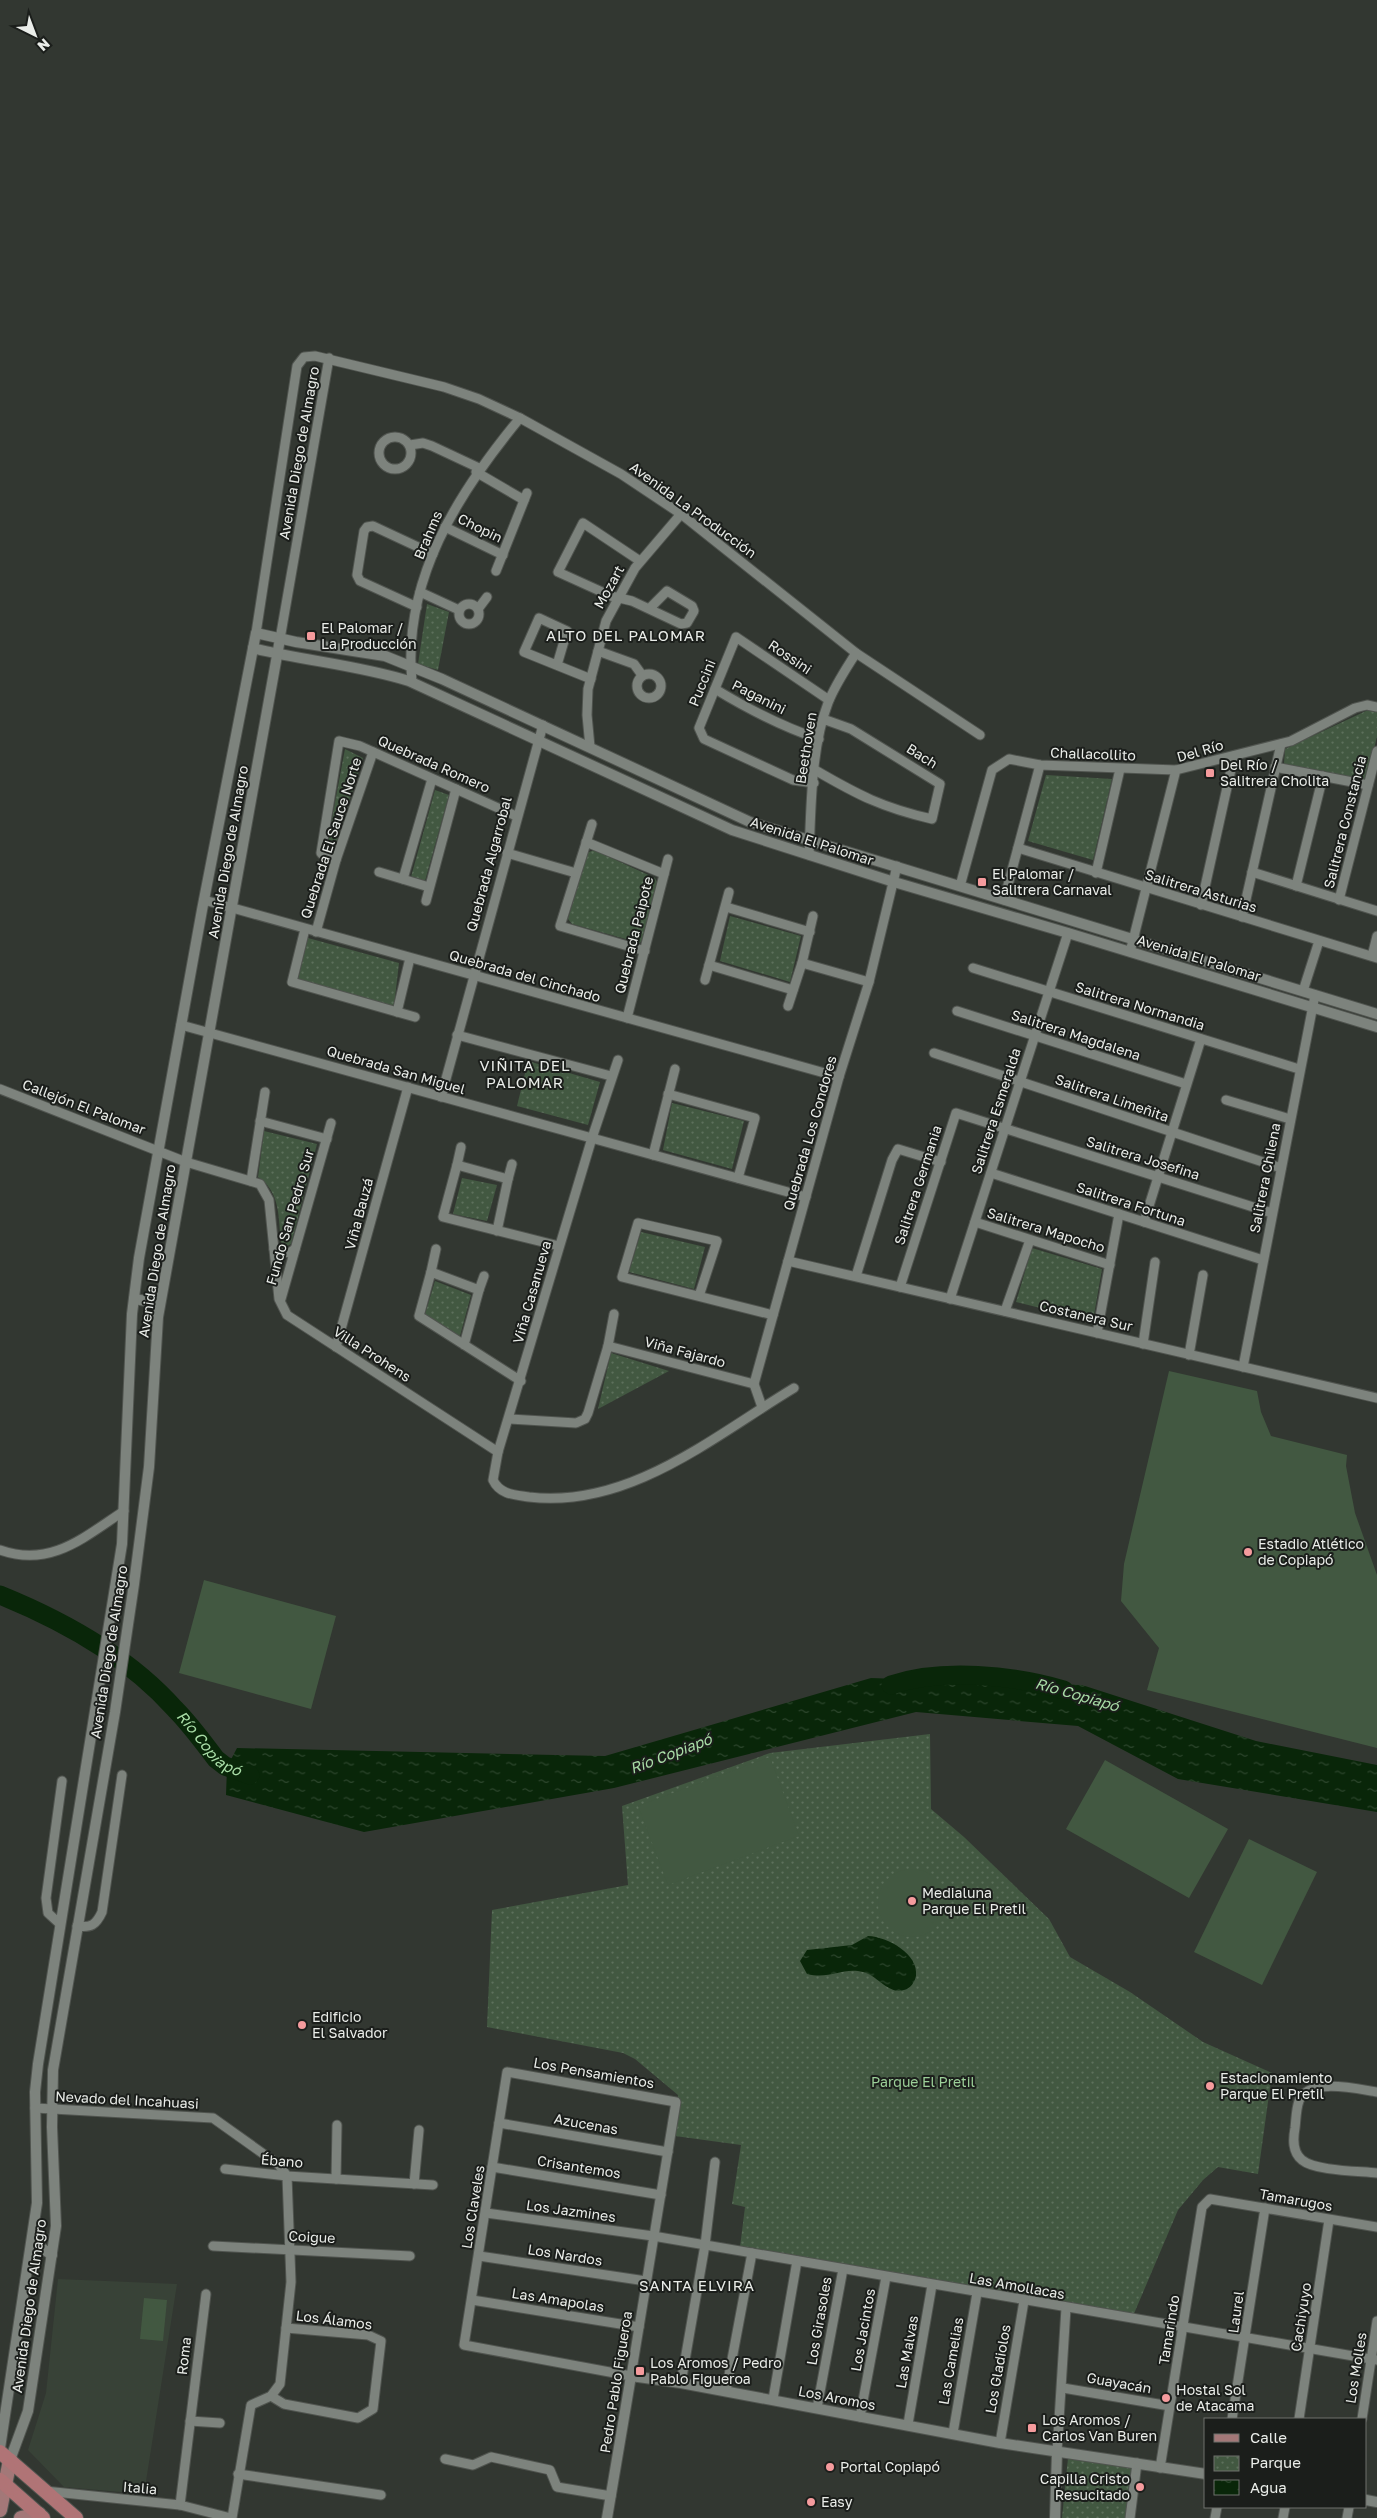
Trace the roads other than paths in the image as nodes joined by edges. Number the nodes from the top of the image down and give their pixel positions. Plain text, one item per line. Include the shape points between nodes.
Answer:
1 (329, 358) junction
2 (520, 418) junction
3 (410, 446) dead end
4 (478, 470) junction
5 (680, 514) junction
6 (444, 527) junction
7 (433, 554) junction
8 (503, 555) junction
9 (640, 561) junction
10 (496, 571) dead end
11 (420, 592) junction
12 (488, 597) dead end
13 (618, 597) junction
14 (417, 607) junction
15 (650, 608) junction
16 (478, 609) junction
17 (459, 610) junction
18 (256, 633) junction
19 (736, 637) joint
20 (280, 639) junction
21 (253, 648) junction
22 (598, 651) junction
23 (856, 653) junction
24 (278, 654) junction
25 (557, 665) junction
26 (411, 666) junction
27 (642, 676) dead end
28 (591, 679) junction
29 (412, 682) junction
30 (715, 689) junction
31 (829, 700) junction
32 (1377, 706) edge
33 (824, 719) junction
34 (543, 725) junction
35 (980, 735) dead end
36 (537, 739) junction
37 (819, 739) junction
38 (1280, 744) junction
39 (590, 747) junction
40 (1377, 751) edge
41 (373, 752) junction
42 (1234, 756) junction
43 (1040, 765) junction
44 (1275, 767) junction
45 (1120, 769) junction
46 (815, 770) junction
47 (1176, 770) junction
48 (1323, 776) junction
49 (432, 779) junction
50 (814, 783) junction
51 (1368, 785) junction
52 (456, 789) junction
53 (516, 816) junction
54 (592, 824) dead end
55 (809, 840) junction
56 (586, 842) junction
57 (1018, 848) junction
58 (506, 853) junction
59 (808, 855) junction
60 (668, 859) dead end
61 (336, 860) junction
62 (896, 866) junction
63 (379, 872) dead end
64 (1252, 872) junction
65 (576, 873) junction
66 (1096, 873) junction
67 (664, 874) junction
68 (403, 879) junction
69 (894, 882) junction
70 (960, 886) junction
71 (1296, 886) junction
72 (429, 887) junction
73 (1146, 888) junction
74 (729, 892) dead end
75 (204, 900) junction
76 (1004, 900) junction
77 (1339, 900) junction
78 (426, 901) dead end
79 (1201, 905) junction
80 (726, 907) junction
81 (232, 908) junction
82 (1377, 911) edge
83 (813, 916) dead end
84 (1242, 917) junction
85 (305, 929) junction
86 (316, 932) junction
87 (810, 932) junction
88 (1068, 933) junction
89 (1377, 936) edge
90 (1133, 940) junction
91 (1319, 941) junction
92 (646, 951) junction
93 (1130, 952) junction
94 (1374, 957) edge
95 (410, 958) junction
96 (802, 963) junction
97 (709, 965) junction
98 (973, 968) dead end
99 (473, 975) junction
100 (705, 980) dead end
101 (869, 982) junction
102 (793, 990) junction
103 (1303, 991) junction
104 (1049, 992) junction
105 (1314, 994) junction
106 (788, 1006) dead end
107 (1312, 1006) junction
108 (957, 1011) dead end
109 (397, 1012) junction
110 (1377, 1014) edge
111 (414, 1017) dead end
112 (627, 1018) junction
113 (181, 1025) junction
114 (1377, 1027) edge
115 (209, 1032) junction
116 (457, 1035) junction
117 (1035, 1036) junction
118 (1201, 1039) junction
119 (934, 1054) dead end
120 (618, 1060) dead end
121 (675, 1069) dead end
122 (1300, 1069) junction
123 (611, 1076) junction
124 (839, 1077) junction
125 (1021, 1082) junction
126 (1186, 1084) junction
127 (408, 1087) junction
128 (0, 1089) edge
129 (265, 1092) dead end
130 (668, 1094) junction
131 (440, 1097) junction
132 (1226, 1100) dead end
133 (1290, 1120) junction
134 (260, 1121) junction
135 (331, 1123) dead end
136 (1005, 1129) junction
137 (1172, 1133) junction
138 (592, 1138) junction
139 (326, 1139) junction
140 (461, 1147) dead end
141 (158, 1150) junction
142 (653, 1155) junction
143 (186, 1162) junction
144 (941, 1162) junction
145 (512, 1164) dead end
146 (457, 1165) junction
147 (1281, 1168) junction
148 (991, 1173) junction
149 (1158, 1177) junction
150 (738, 1178) junction
151 (508, 1179) junction
152 (250, 1181) junction
153 (806, 1197) junction
154 (1272, 1212) junction
155 (1119, 1214) junction
156 (975, 1222) junction
157 (1144, 1222) junction
158 (497, 1231) junction
159 (1030, 1240) junction
160 (559, 1246) junction
161 (274, 1249) junction
162 (295, 1249) junction
163 (436, 1249) dead end
164 (1263, 1260) junction
165 (788, 1261) junction
166 (1156, 1262) dead end
167 (1110, 1265) junction
168 (431, 1272) junction
169 (1204, 1275) dead end
170 (484, 1276) dead end
171 (856, 1276) junction
172 (900, 1287) junction
173 (479, 1290) junction
174 (699, 1296) junction
175 (950, 1298) junction
176 (134, 1299) junction
177 (280, 1302) junction
178 (160, 1304) junction
179 (1005, 1311) junction
180 (614, 1314) dead end
181 (773, 1316) junction
182 (1097, 1333) junction
183 (1143, 1344) junction
184 (464, 1345) junction
185 (608, 1346) junction
186 (336, 1347) junction
187 (1189, 1355) junction
188 (1243, 1367) junction
189 (521, 1382) junction
190 (754, 1384) junction
191 (794, 1388) dead end
192 (1377, 1398) edge
193 (762, 1407) junction
194 (510, 1419) junction
195 (498, 1452) junction
196 (124, 1510) junction
197 (0, 1550) edge
198 (122, 1775) dead end
199 (62, 1780) dead end
200 (60, 1924) junction
201 (77, 1926) junction
202 (507, 2072) joint
203 (1377, 2092) edge
204 (676, 2102) joint
205 (35, 2108) junction
206 (52, 2110) junction
207 (499, 2123) junction
208 (337, 2125) dead end
209 (419, 2130) dead end
210 (668, 2152) junction
211 (715, 2162) dead end
212 (492, 2167) junction
213 (225, 2169) dead end
214 (1377, 2173) edge
215 (287, 2176) junction
216 (336, 2179) junction
217 (414, 2184) junction
218 (432, 2185) dead end
219 (660, 2194) junction
220 (1210, 2199) joint
221 (1265, 2208) junction
222 (486, 2213) junction
223 (1329, 2220) junction
224 (1377, 2227) edge
225 (653, 2236) junction
226 (704, 2245) junction
227 (31, 2246) junction
228 (213, 2246) dead end
229 (289, 2250) junction
230 (752, 2253) junction
231 (52, 2255) junction
232 (410, 2256) dead end
233 (479, 2256) junction
234 (797, 2261) junction
235 (843, 2269) junction
236 (886, 2277) junction
237 (646, 2282) junction
238 (932, 2285) junction
239 (977, 2293) junction
240 (206, 2294) dead end
241 (472, 2300) junction
242 (1024, 2301) junction
243 (1066, 2308) junction
244 (1377, 2321) edge
245 (639, 2327) junction
246 (286, 2328) junction
247 (1184, 2328) junction
248 (1246, 2339) junction
249 (464, 2345) joint
250 (1310, 2349) junction
251 (1373, 2360) edge
252 (631, 2376) junction
253 (681, 2383) junction
254 (1063, 2388) junction
255 (726, 2391) junction
256 (271, 2396) junction
257 (773, 2399) junction
258 (1170, 2406) junction
259 (817, 2408) junction
260 (860, 2417) junction
261 (1232, 2418) edge
262 (1299, 2418) edge
263 (1362, 2418) edge
264 (190, 2421) junction
265 (220, 2423) dead end
266 (908, 2424) junction
267 (953, 2433) junction
268 (1000, 2443) junction
269 (1057, 2452) junction
270 (3, 2453) edge
271 (445, 2459) dead end
272 (1137, 2463) junction
273 (1160, 2468) junction
274 (238, 2474) junction
275 (1204, 2474) edge
276 (2, 2482) edge
277 (45, 2491) junction
278 (381, 2495) dead end
279 (610, 2496) junction
280 (180, 2505) junction
281 (0, 2510) edge
282 (41, 2516) edge
283 (21, 2518) edge
284 (76, 2518) edge
285 (232, 2518) edge
286 (607, 2518) edge
287 (1055, 2518) edge
288 (1130, 2518) edge

1 - 2 street, Avenida La Producción via 444,386
1 - 18 street, Avenida Diego de Almagro via 308,356 297,366
1 - 20 street, Avenida Diego de Almagro
2 - 4 street, Brahms
2 - 5 street, Avenida La Producción via 621,474
3 - 4 street, Chopin via 423,443 432,446
4 - 6 street, Brahms
4 - 8 street, Chopin via 526,497
5 - 9 street, Mozart
5 - 23 street, Avenida La Producción
6 - 7 street, Brahms
6 - 8 street, Chopin
7 - 11 street, Brahms
7 - 14 street via 373,526 364,531 357,575 360,581
8 - 10 street, Chopin
9 - 13 street, Mozart
9 - 13 street via 586,523 580,526 558,572
11 - 14 street, Brahms
11 - 17 street
12 - 16 street
13 - 15 street
13 - 22 street, Mozart via 606,621
14 - 26 street, Brahms
15 - 15 street via 667,591 692,606 694,611 684,624
16 - 17 street via 468,604
16 - 17 street via 478,617 469,623 460,618
18 - 20 street, Avenida El Palomar
18 - 21 street, Avenida Diego de Almagro
19 - 30 street, Puccini
19 - 31 street, Rossini
20 - 24 street, Avenida Diego de Almagro
20 - 26 street, Avenida El Palomar via 385,656
21 - 24 street, Avenida El Palomar
21 - 75 street, Avenida Diego de Almagro
22 - 27 street via 634,664
22 - 28 street, Mozart
23 - 31 street, Beethoven
23 - 35 street, Avenida La Producción
24 - 29 street, Avenida El Palomar via 380,672
24 - 81 street, Avenida Diego de Almagro
25 - 25 street via 567,631 539,618 524,652
25 - 28 street
26 - 29 street, Brahms
26 - 34 street, Avenida El Palomar
28 - 39 street, Mozart via 586,715
29 - 36 street, Avenida El Palomar
30 - 37 street, Paganini via 749,709
30 - 50 street, Puccini via 698,728 704,739 793,780
31 - 33 street, Beethoven
32 - 38 street, Del Río via 1355,708
33 - 37 street, Beethoven
33 - 46 street, Bach via 851,729 940,784 932,819 896,811 864,798
34 - 36 street, Quebrada Algarrobal
34 - 39 street, Avenida El Palomar
36 - 53 street, Quebrada Algarrobal
36 - 59 street, Avenida El Palomar via 732,830
37 - 46 street, Beethoven
38 - 42 street, Del Río
38 - 44 street
39 - 55 street, Avenida El Palomar via 750,822
40 - 51 street, Salitrera Constancia
41 - 49 street, Quebrada Romero
41 - 61 street, Quebrada El Sauce Norte
41 - 61 street, Quebrada Romero via 339,741 321,853
42 - 47 street, Del Río
42 - 79 street
43 - 45 street, Challacollito
43 - 57 street
43 - 70 street, Challacollito via 1009,759 992,770
44 - 48 street
44 - 64 street
45 - 47 street, Challacollito
45 - 66 street
46 - 50 street, Beethoven
47 - 73 street, Del Río
48 - 51 street
48 - 71 street
49 - 52 street, Quebrada Romero
49 - 68 street
50 - 55 street, Beethoven
51 - 77 street, Salitrera Constancia
52 - 53 street, Quebrada Romero
52 - 72 street
53 - 58 street, Quebrada Algarrobal
54 - 56 street
55 - 59 street, Beethoven
55 - 62 street, Avenida El Palomar
56 - 65 street
56 - 67 street
57 - 66 street, Salitrera Asturias
57 - 76 street
58 - 65 street
58 - 99 street, Quebrada Algarrobal
59 - 69 street, Avenida El Palomar
60 - 67 street, Quebrada Paipote
61 - 86 street, Quebrada El Sauce Norte
62 - 69 street, Quebrada Los Condores
62 - 70 street, Avenida El Palomar
63 - 68 street
64 - 71 street
64 - 84 street
65 - 92 street via 560,926
66 - 73 street, Salitrera Asturias
67 - 92 street, Quebrada Paipote
68 - 72 street
69 - 88 street, Avenida El Palomar
69 - 101 street, Quebrada Los Condores
70 - 76 street, Avenida El Palomar
71 - 77 street
72 - 78 street
73 - 79 street, Salitrera Asturias
73 - 90 street, Del Río
74 - 80 street
75 - 81 street, Quebrada del Cinchado
75 - 113 street, Avenida Diego de Almagro
76 - 90 street, Avenida El Palomar
77 - 82 street
79 - 84 street, Salitrera Asturias
80 - 87 street
80 - 97 street
81 - 85 street, Quebrada del Cinchado
81 - 115 street, Avenida Diego de Almagro
83 - 87 street
84 - 91 street, Salitrera Asturias
85 - 86 street, Quebrada del Cinchado
85 - 109 street via 292,982
86 - 95 street, Quebrada del Cinchado
87 - 96 street
88 - 93 street, Avenida El Palomar
88 - 104 street, Salitrera Esmeralda
89 - 94 street
90 - 93 street, Del Río
90 - 103 street, Avenida El Palomar
91 - 94 street, Salitrera Asturias
91 - 103 street
92 - 112 street, Quebrada Paipote
93 - 107 street, Avenida El Palomar
95 - 99 street, Quebrada del Cinchado
95 - 109 street
96 - 101 street
96 - 102 street
97 - 100 street
97 - 102 street
98 - 104 street, Salitrera Normandia
99 - 112 street, Quebrada del Cinchado
99 - 116 street, Quebrada Algarrobal
101 - 124 street, Quebrada Los Condores
102 - 106 street
103 - 105 street, Avenida El Palomar
104 - 117 street, Salitrera Esmeralda
104 - 118 street, Salitrera Normandia
105 - 107 street, Salitrera Chilena
105 - 110 street, Avenida El Palomar
107 - 114 street, Avenida El Palomar
107 - 122 street, Salitrera Chilena
108 - 117 street, Salitrera Magdalena
109 - 111 street
112 - 124 street, Quebrada del Cinchado
113 - 115 street, Quebrada San Miguel
113 - 141 street, Avenida Diego de Almagro
115 - 127 street, Quebrada San Miguel
115 - 143 street, Avenida Diego de Almagro
116 - 123 street
116 - 131 street, Quebrada Algarrobal
117 - 125 street, Salitrera Esmeralda
117 - 126 street, Salitrera Magdalena
118 - 122 street, Salitrera Normandia
118 - 126 street
119 - 125 street, Salitrera Limeñita
120 - 123 street, Viña Casanueva
121 - 130 street
122 - 133 street, Salitrera Chilena
123 - 138 street, Viña Casanueva
124 - 153 street, Quebrada Los Condores
125 - 136 street, Salitrera Esmeralda
125 - 137 street, Salitrera Limeñita
126 - 137 street
127 - 131 street, Quebrada San Miguel
127 - 186 street, Viña Bauzá
128 - 141 street, Callejón El Palomar
129 - 134 street
130 - 142 street
130 - 150 street via 755,1118
131 - 138 street, Quebrada San Miguel
132 - 133 street
133 - 147 street, Salitrera Chilena
134 - 139 street, Fundo San Pedro Sur
134 - 152 street
135 - 139 street, Fundo San Pedro Sur
136 - 144 street, Salitrera Germania via 956,1113
136 - 148 street, Salitrera Esmeralda
136 - 149 street, Salitrera Josefina
137 - 147 street, Salitrera Limeñita
137 - 149 street
138 - 142 street, Quebrada San Miguel
138 - 160 street, Viña Casanueva
139 - 162 street, Fundo San Pedro Sur
140 - 146 street
141 - 143 street
141 - 176 street, Avenida Diego de Almagro
142 - 150 street, Quebrada San Miguel
143 - 152 street
143 - 178 street, Avenida Diego de Almagro
144 - 171 street via 898,1149
144 - 172 street, Salitrera Germania
145 - 151 street
146 - 151 street
146 - 158 street via 443,1217
147 - 154 street, Salitrera Chilena
148 - 155 street, Salitrera Fortuna
148 - 156 street, Salitrera Esmeralda
149 - 154 street, Salitrera Josefina
149 - 157 street
150 - 153 street, Quebrada San Miguel
151 - 158 street
152 - 161 street via 260,1184 269,1200
153 - 165 street, Quebrada Los Condores
154 - 164 street, Salitrera Chilena
155 - 157 street, Salitrera Fortuna
155 - 167 street
156 - 159 street, Salitrera Mapocho
156 - 175 street, Salitrera Esmeralda
157 - 164 street, Salitrera Fortuna
158 - 160 street
159 - 167 street, Salitrera Mapocho
159 - 179 street
160 - 189 street, Viña Casanueva
161 - 162 street via 289,1253
161 - 177 street
162 - 177 street, Fundo San Pedro Sur
163 - 168 street
164 - 188 street, Salitrera Chilena
165 - 171 street, Costanera Sur
165 - 181 street, Quebrada Los Condores
166 - 183 street
167 - 182 street
168 - 173 street
168 - 184 street via 419,1316
169 - 187 street
170 - 173 street
171 - 172 street, Costanera Sur
172 - 175 street, Costanera Sur
173 - 184 street
174 - 174 street via 622,1277 638,1222 717,1241
174 - 181 street
175 - 179 street, Costanera Sur
176 - 178 street
176 - 196 street, Avenida Diego de Almagro
177 - 186 street, Villa Prohens via 287,1315
178 - 201 street, Avenida Diego de Almagro via 149,1467 115,1712
179 - 182 street, Costanera Sur
180 - 185 street
181 - 190 street, Quebrada Los Condores
182 - 183 street, Costanera Sur
183 - 187 street, Costanera Sur
184 - 189 street
185 - 190 street, Viña Fajardo
185 - 194 street via 584,1419 576,1423
186 - 195 street, Villa Prohens
187 - 188 street, Costanera Sur
188 - 192 street, Costanera Sur
189 - 194 street, Viña Casanueva
190 - 193 street
191 - 193 street
193 - 195 street via 684,1458 639,1478 580,1496 551,1499 506,1493 493,1480
194 - 195 street, Viña Casanueva
196 - 197 street via 68,1547 38,1557 13,1555
196 - 200 street, Avenida Diego de Almagro via 112,1613
198 - 201 street via 102,1912 97,1923 89,1928
199 - 200 street via 46,1898 48,1913
200 - 201 street
200 - 205 street, Avenida Diego de Almagro via 38,2064
201 - 206 street, Avenida Diego de Almagro via 55,2058
202 - 204 street, Los Pensamientos
202 - 207 street, Los Claveles
203 - 214 street via 1330,2086 1306,2091 1299,2100 1293,2137 1295,2151 1313,2166
204 - 210 street, Pedro Pablo Figueroa
205 - 206 street, Nevado del Incahuasi
205 - 227 street, Avenida Diego de Almagro via 37,2196
206 - 215 street, Nevado del Incahuasi via 213,2118 279,2165
206 - 231 street, Avenida Diego de Almagro via 56,2201
207 - 210 street, Azucenas
207 - 212 street, Los Claveles
208 - 216 street
209 - 217 street
210 - 219 street, Pedro Pablo Figueroa
211 - 226 street
212 - 219 street, Crisantemos
212 - 222 street, Los Claveles
213 - 215 street, Ébano
215 - 216 street, Ébano
215 - 229 street
216 - 217 street, Ébano
217 - 218 street, Ébano
219 - 225 street, Pedro Pablo Figueroa
220 - 221 street, Tamarugos
220 - 247 street, Tamarindo via 1202,2207
221 - 223 street, Tamarugos
221 - 248 street, Laurel
222 - 225 street, Los Jazmines
222 - 233 street, Los Claveles
223 - 224 street, Tamarugos
223 - 250 street, Cachiyuyo
225 - 226 street, Las Amollacas
225 - 237 street, Pedro Pablo Figueroa
226 - 230 street, Las Amollacas
226 - 253 street
227 - 231 street
227 - 270 street, Avenida Diego de Almagro
228 - 229 street, Coigue
229 - 232 street, Coigue
229 - 246 street via 291,2282
230 - 234 street, Las Amollacas
230 - 255 street
231 - 270 street, Avenida Diego de Almagro via 28,2411
233 - 237 street, Los Nardos
233 - 241 street, Los Claveles
234 - 235 street, Las Amollacas
234 - 257 street
235 - 236 street, Las Amollacas
235 - 259 street, Los Girasoles
236 - 238 street, Las Amollacas
236 - 260 street, Los Jacintos
237 - 245 street, Pedro Pablo Figueroa
238 - 239 street, Las Amollacas
238 - 266 street, Las Malvas
239 - 242 street, Las Amollacas
239 - 267 street, Las Camelias
240 - 264 street, Roma
241 - 245 street, Las Amapolas
241 - 249 street, Los Claveles
242 - 243 street, Las Amollacas
242 - 268 street, Los Gladiolos
243 - 247 street, Las Amollacas
243 - 254 street
244 - 251 street, Los Molles
245 - 252 street, Pedro Pablo Figueroa
246 - 256 street via 280,2384
246 - 256 street, Los Álamos via 368,2335 381,2341 373,2409 358,2418 284,2404
247 - 248 street, Las Amollacas
247 - 258 street, Tamarindo
248 - 250 street, Las Amollacas
248 - 261 street, Laurel
249 - 252 street, Los Aromos
250 - 251 street, Las Amollacas
250 - 262 street, Cachiyuyo
251 - 263 street, Los Molles
252 - 253 street, Los Aromos
252 - 279 street, Pedro Pablo Figueroa
253 - 255 street, Los Aromos
254 - 258 street, Guayacán
254 - 269 street
255 - 257 street, Los Aromos
256 - 274 street via 251,2405
257 - 259 street, Los Aromos
258 - 273 street, Tamarindo
259 - 260 street, Los Aromos
260 - 266 street, Los Aromos
264 - 265 street
264 - 280 street, Roma
266 - 267 street, Los Aromos
267 - 268 street, Los Aromos
268 - 269 street, Los Aromos
269 - 272 street, Los Aromos
269 - 287 street
270 - 276 main road
270 - 277 highway
271 - 279 street via 472,2465 491,2457 550,2470 558,2487
272 - 273 street, Los Aromos
272 - 288 street
273 - 275 street, Los Aromos
274 - 278 street
274 - 285 street
276 - 281 main road
276 - 282 highway
277 - 280 street, Italia
277 - 284 highway
279 - 286 street, Pedro Pablo Figueroa
280 - 285 street, Italia
282 - 283 main road

